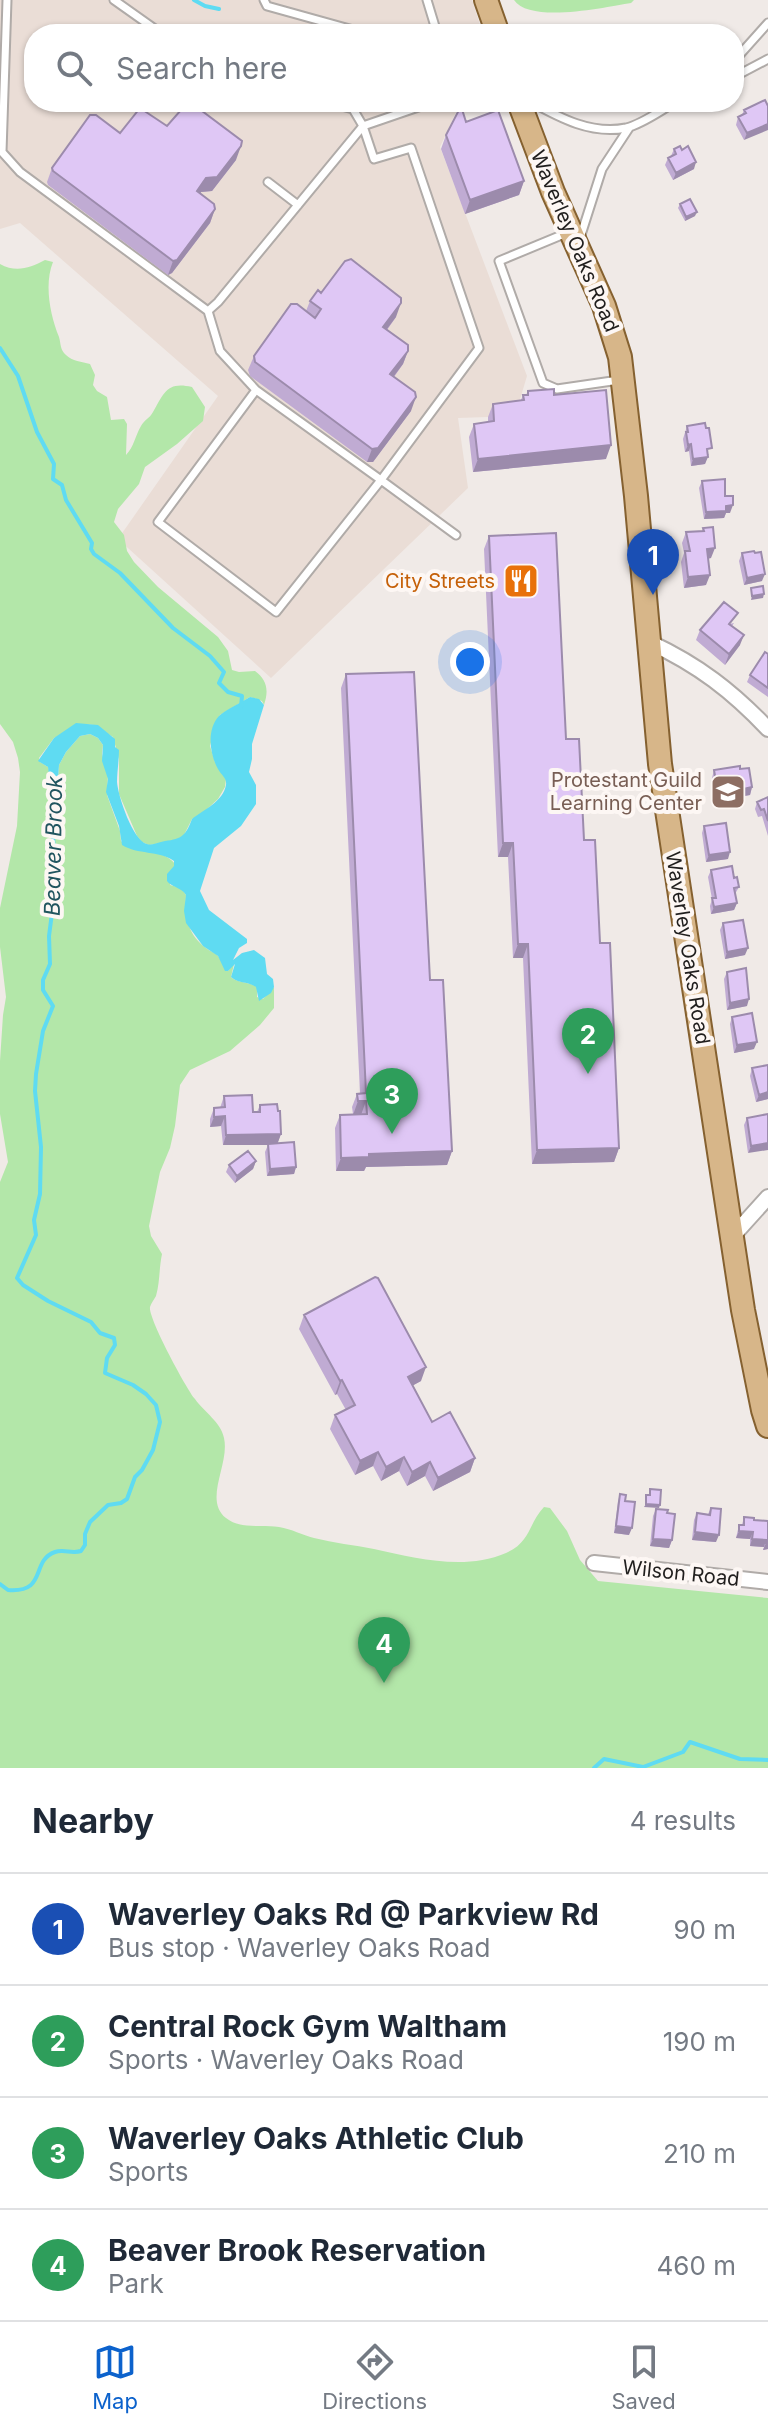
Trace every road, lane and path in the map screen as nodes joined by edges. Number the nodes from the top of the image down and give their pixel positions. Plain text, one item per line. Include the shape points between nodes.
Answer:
1 (7, 0) edge
2 (114, 0) edge
3 (264, 0) edge
4 (427, 0) edge
5 (486, 0) edge
6 (768, 23) edge
7 (148, 24) edge
8 (332, 24) edge
9 (434, 24) edge
10 (494, 24) edge
11 (744, 50) edge
12 (768, 59) edge
13 (744, 72) edge
14 (355, 112) edge
15 (404, 112) edge
16 (523, 112) edge
17 (551, 112) edge
18 (658, 112) edge
19 (363, 126) junction
20 (629, 128) junction
21 (268, 182) dead end
22 (298, 205) junction
23 (574, 239) junction
24 (208, 311) junction
25 (624, 380) junction
26 (256, 390) junction
27 (381, 480) junction
28 (456, 535) dead end
29 (651, 643) junction
30 (768, 729) edge
31 (768, 1197) edge
32 (731, 1238) junction
33 (768, 1426) edge
34 (594, 1563) dead end
35 (768, 1582) edge

1 - 24 lane via 2,152 24,175
2 - 7 lane
3 - 8 lane via 267,6
4 - 9 lane
5 - 10 main road
6 - 11 lane
12 - 13 lane
14 - 19 lane
15 - 19 lane
16 - 23 main road, Waverley Oaks Road
17 - 20 lane via 575,124
18 - 20 lane
19 - 22 lane
19 - 27 lane via 374,159 411,148 479,348
20 - 23 lane via 602,169
21 - 22 lane
22 - 24 lane
23 - 25 main road, Waverley Oaks Road via 611,322
23 - 25 lane via 499,261 543,383 557,389
24 - 26 lane via 220,351
25 - 29 main road, Waverley Oaks Road
26 - 27 lane
26 - 27 lane via 158,522 276,612
27 - 28 lane
29 - 30 street via 727,688
29 - 32 main road, Waverley Oaks Road via 660,764
31 - 32 street
32 - 33 main road, Waverley Oaks Road
34 - 35 street, Wilson Road

